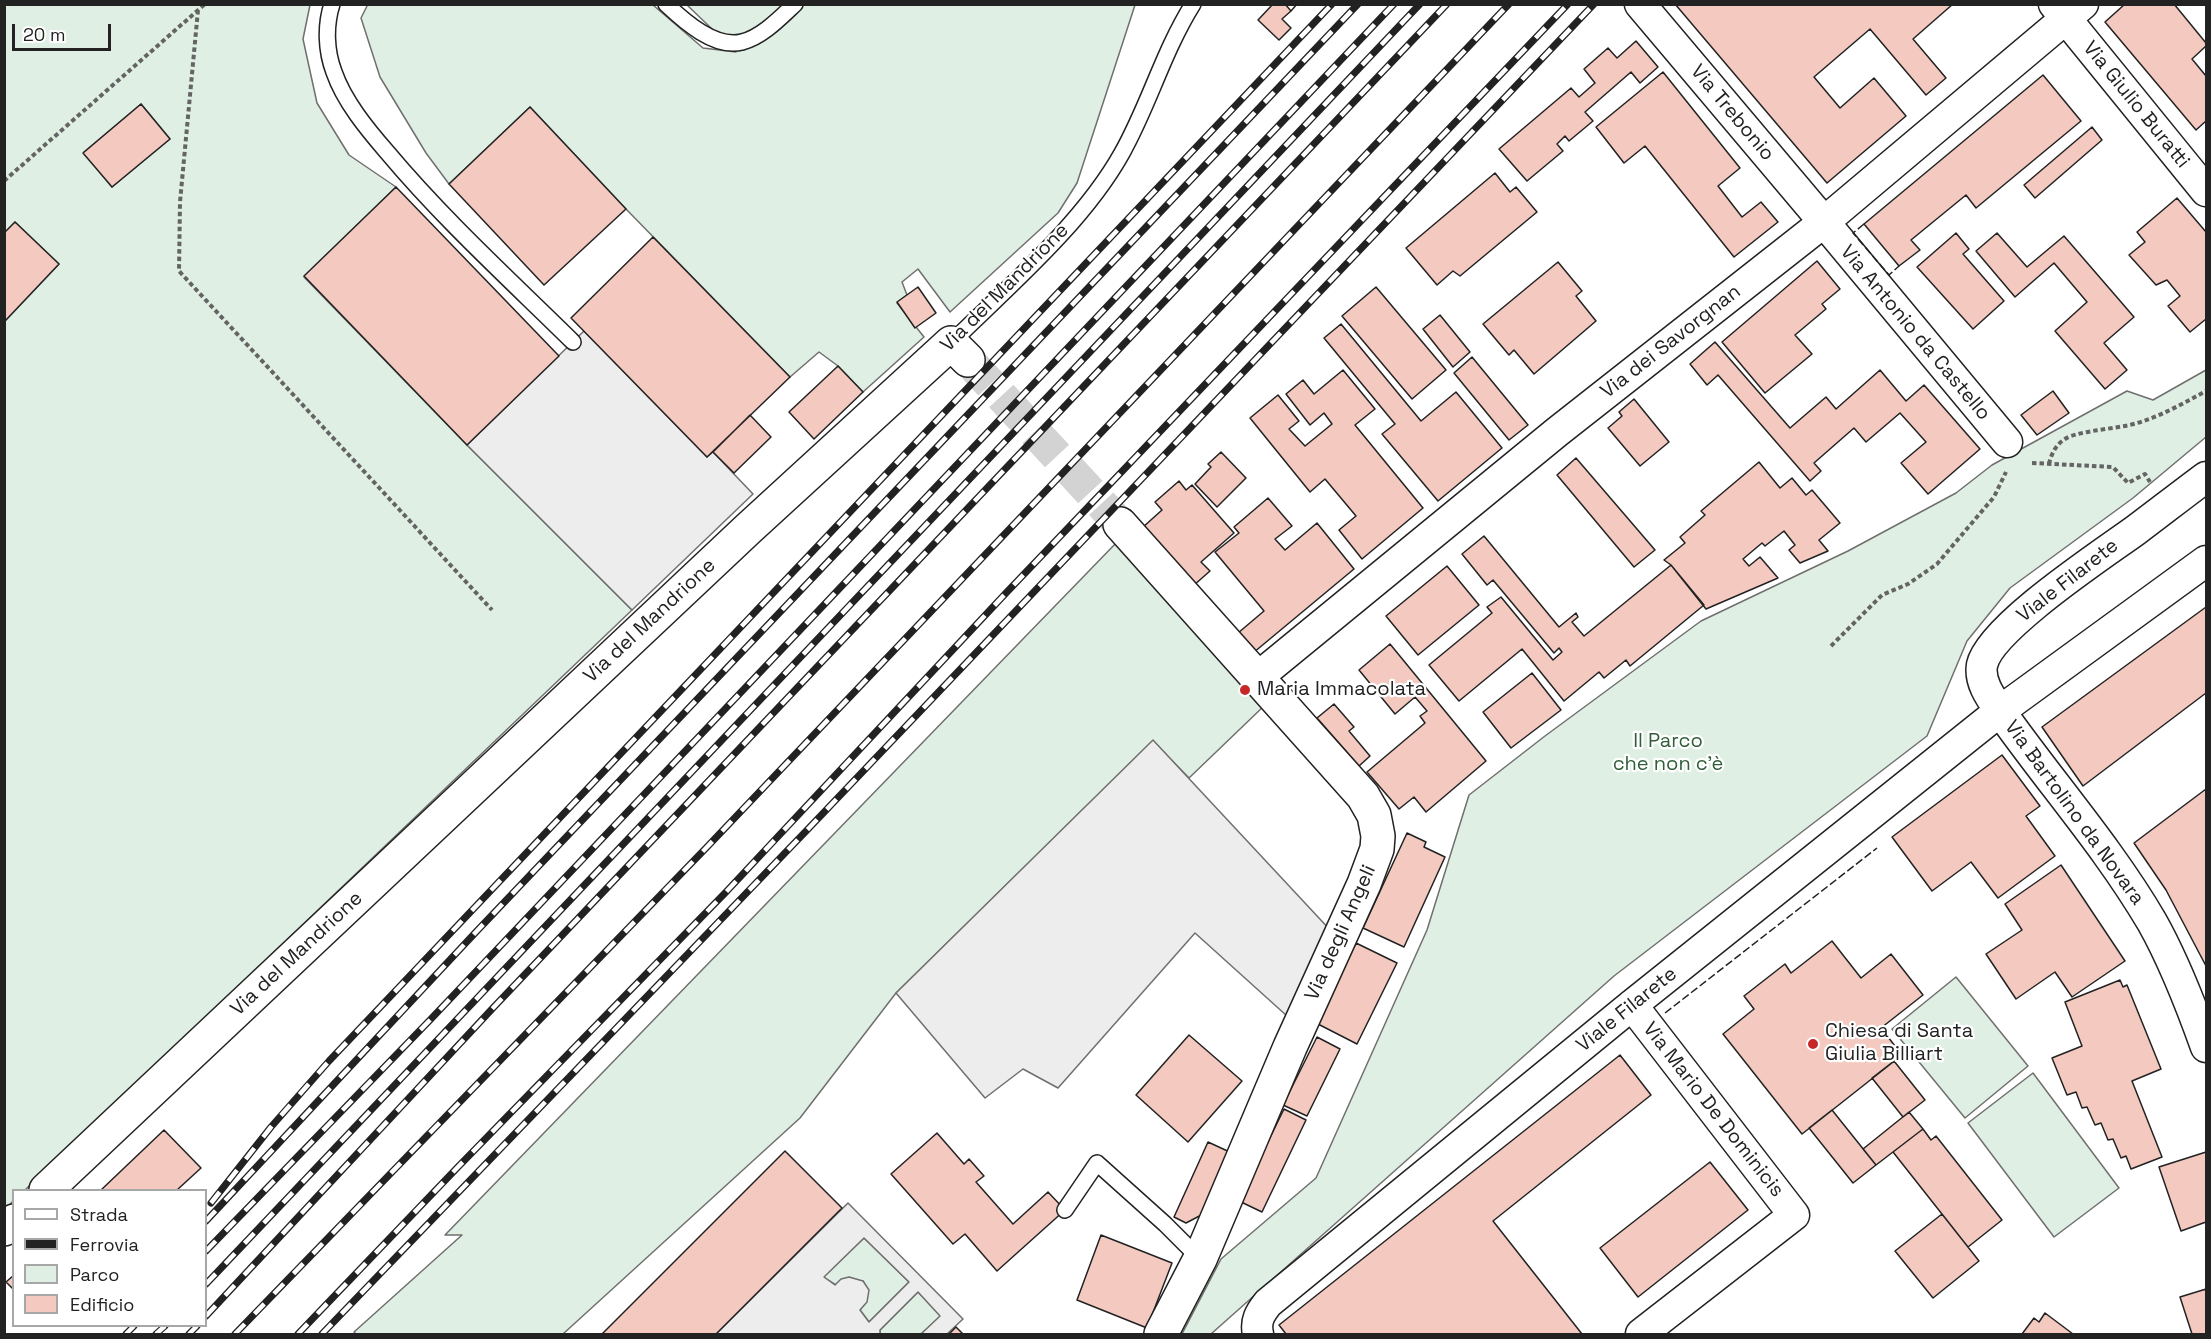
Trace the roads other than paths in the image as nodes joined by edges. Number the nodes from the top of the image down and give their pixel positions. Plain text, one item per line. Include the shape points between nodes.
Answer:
1 (332, 4) edge
2 (666, 4) edge
3 (795, 4) edge
4 (1193, 4) edge
5 (1640, 4) edge
6 (2067, 9) edge
7 (2206, 191) edge
8 (1824, 222) junction
9 (573, 342) dead end
10 (960, 351) joint
11 (2007, 456) road end
12 (2206, 477) edge
13 (1120, 524) tunnel mouth
14 (2206, 561) edge
15 (1258, 677) junction
16 (2000, 711) junction
17 (1632, 1005) junction
18 (2206, 1047) edge
19 (48, 1189) edge
20 (1065, 1210) dead end
21 (1200, 1259) junction
22 (1259, 1324) edge
23 (1161, 1335) edge
24 (1641, 1335) edge

1 - 9 lane via 327,31 334,74 372,134 445,216
2 - 3 lane via 699,31 731,43 756,36
4 - 10 lane, Via del Mandrione via 1122,153 1091,200
5 - 8 street, Via Trebonio
6 - 7 street, Via Giulio Buratti
6 - 8 street, Via dei Savorgnan
8 - 11 street, Via Antonio da Castello
8 - 15 street, Via dei Savorgnan via 1566,425
10 - 19 street, Via del Mandrione via 731,545
12 - 16 street, Viale Filarete via 2002,634 1981,671 1987,691
13 - 15 street, Via degli Angeli
14 - 16 street, Viale Filarete
15 - 21 street, Via degli Angeli via 1367,802 1376,822 1378,842 1364,884
16 - 17 street, Viale Filarete
16 - 18 street, Via Bartolino da Novara via 2129,884 2173,964
17 - 22 street, Viale Filarete via 1268,1303
17 - 24 street, Via Mario De Dominicis via 1794,1215
20 - 21 lane via 1097,1163
21 - 23 street, Via degli Angeli

